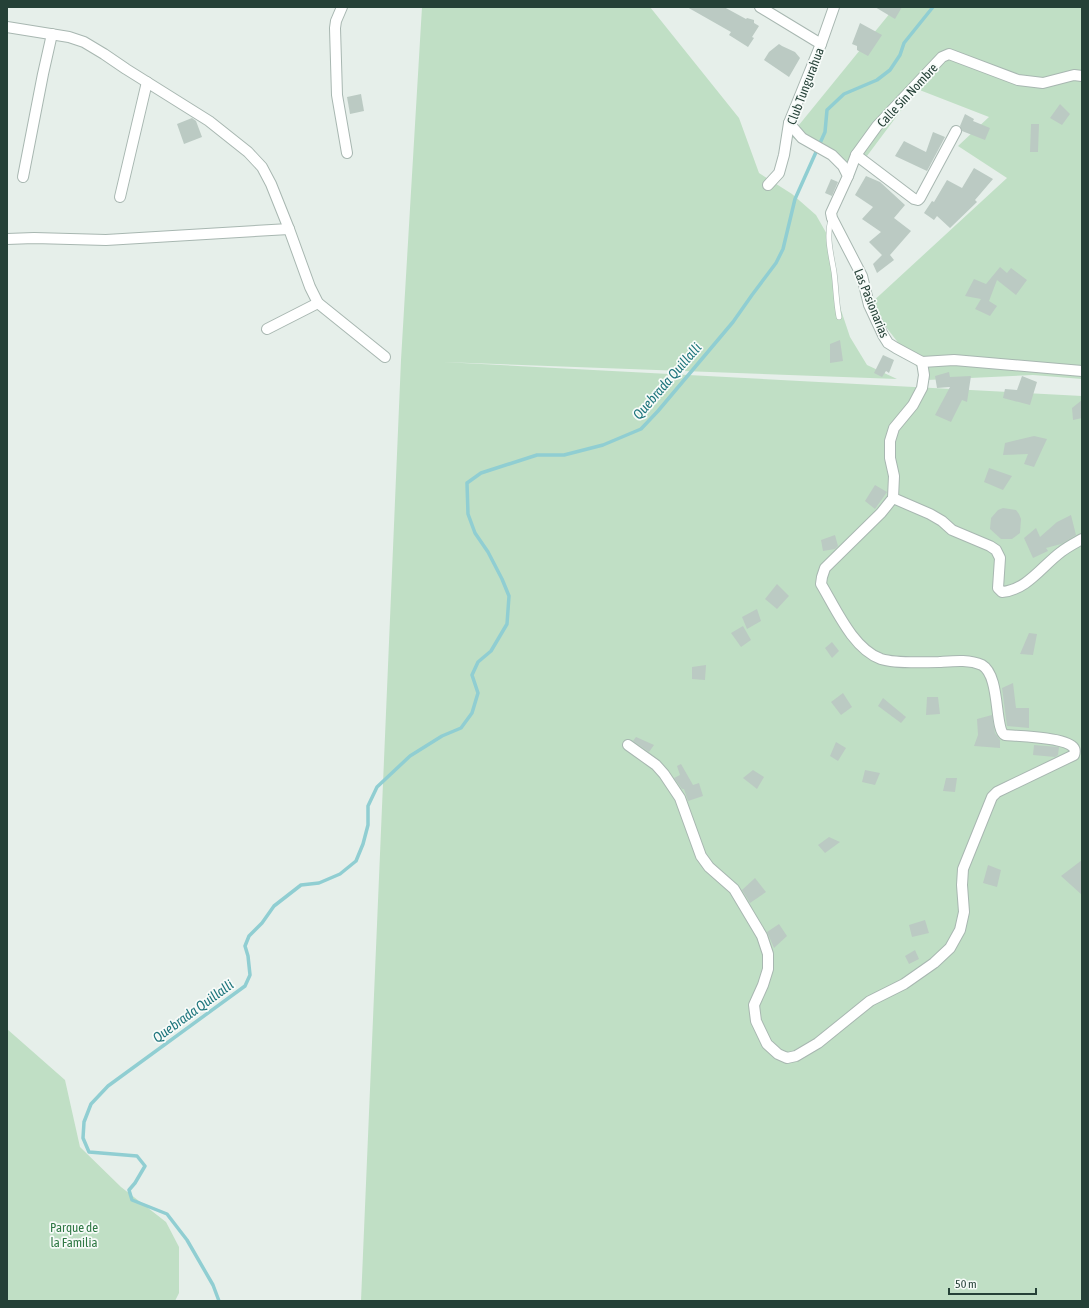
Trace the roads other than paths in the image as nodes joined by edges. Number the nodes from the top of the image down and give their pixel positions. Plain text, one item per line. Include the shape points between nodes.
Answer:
1 (342, 7) edge
2 (760, 7) edge
3 (834, 7) edge
4 (7, 27) edge
5 (52, 34) junction
6 (821, 44) junction
7 (1082, 76) edge
8 (147, 82) junction
9 (789, 123) junction
10 (956, 132) dead end
11 (347, 153) dead end
12 (856, 155) junction
13 (848, 176) junction
14 (23, 177) dead end
15 (768, 186) dead end
16 (120, 197) dead end
17 (832, 218) junction
18 (289, 229) junction
19 (7, 239) edge
20 (318, 303) junction
21 (839, 316) dead end
22 (266, 329) dead end
23 (385, 357) dead end
24 (922, 362) junction
25 (1082, 372) edge
26 (893, 498) junction
27 (1082, 539) edge
28 (628, 745) dead end
29 (1078, 756) edge

1 - 11 street via 335,28 336,82
2 - 6 street
3 - 6 street, Club Tungurahua
4 - 5 street
5 - 8 street via 84,42
5 - 14 street
6 - 9 street, Club Tungurahua
7 - 12 street, Calle Sin Nombre via 1074,75 1043,83 1018,80 949,54 942,57 897,104
8 - 16 street
8 - 18 street via 209,121 248,152 262,167
9 - 13 street via 802,138 832,155 843,166
9 - 15 street, Club Tungurahua via 779,172
10 - 12 street via 918,200
12 - 13 street, Calle Sin Nombre
13 - 17 street via 831,213
17 - 21 lane via 829,242
17 - 24 street, Las Pasionarias via 862,276 869,305 888,343
18 - 19 street via 106,240
18 - 20 street
20 - 22 street
20 - 23 street
24 - 25 street via 954,360
24 - 26 street via 922,388 913,405 894,428 890,441 894,476
26 - 27 street via 930,514 952,530 996,550 1000,558 998,588 1002,592 1010,592 1029,581 1061,552
26 - 29 street via 825,568 821,584 847,628 868,653 882,659 897,662 964,661 981,665 992,682 1002,734 1055,740 1073,747
28 - 29 street via 664,774 680,798 701,856 734,889 762,936 768,954 768,969 764,985 754,1005 756,1021 768,1044 778,1054 787,1058 796,1056 818,1043 870,1001 904,984 950,948 960,930 964,912 963,869 992,797 997,792

